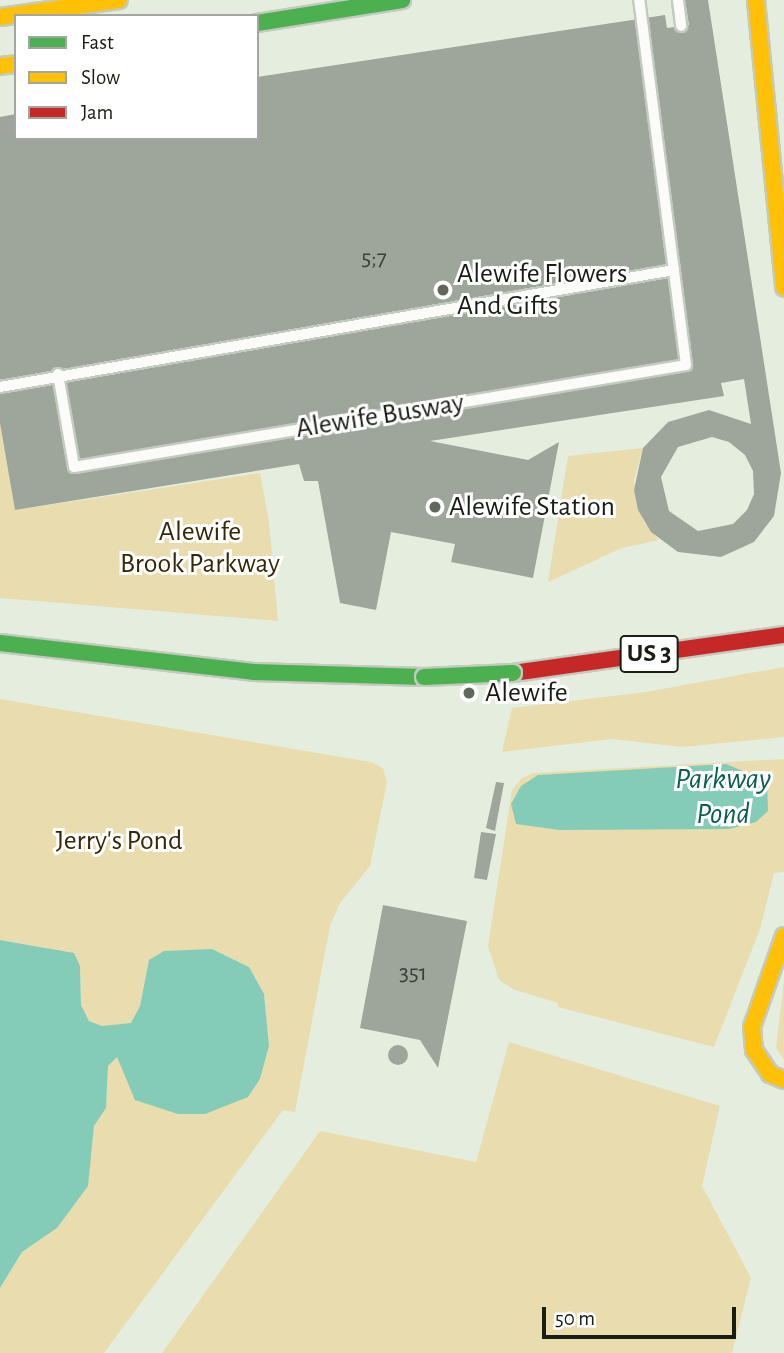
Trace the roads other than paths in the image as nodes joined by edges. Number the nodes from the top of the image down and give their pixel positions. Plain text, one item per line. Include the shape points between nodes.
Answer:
1 (119, 0) edge
2 (402, 0) edge
3 (639, 0) edge
4 (678, 0) edge
5 (756, 3) edge
6 (21, 14) edge
7 (259, 23) edge
8 (681, 26) dead end
9 (674, 270) junction
10 (784, 288) edge
11 (58, 373) junction
12 (0, 387) edge
13 (784, 635) edge
14 (0, 643) edge
15 (784, 936) edge
16 (784, 1080) edge

1 - 6 main road
2 - 7 main road
3 - 9 lane, Alewife Busway
4 - 8 lane
5 - 10 main road
9 - 11 lane
9 - 11 lane, Alewife Busway via 686,365 74,467
11 - 12 lane
13 - 14 main road, US 3, bridge via 513,673 424,677 233,671
15 - 16 main road via 752,1027 754,1050 770,1073

